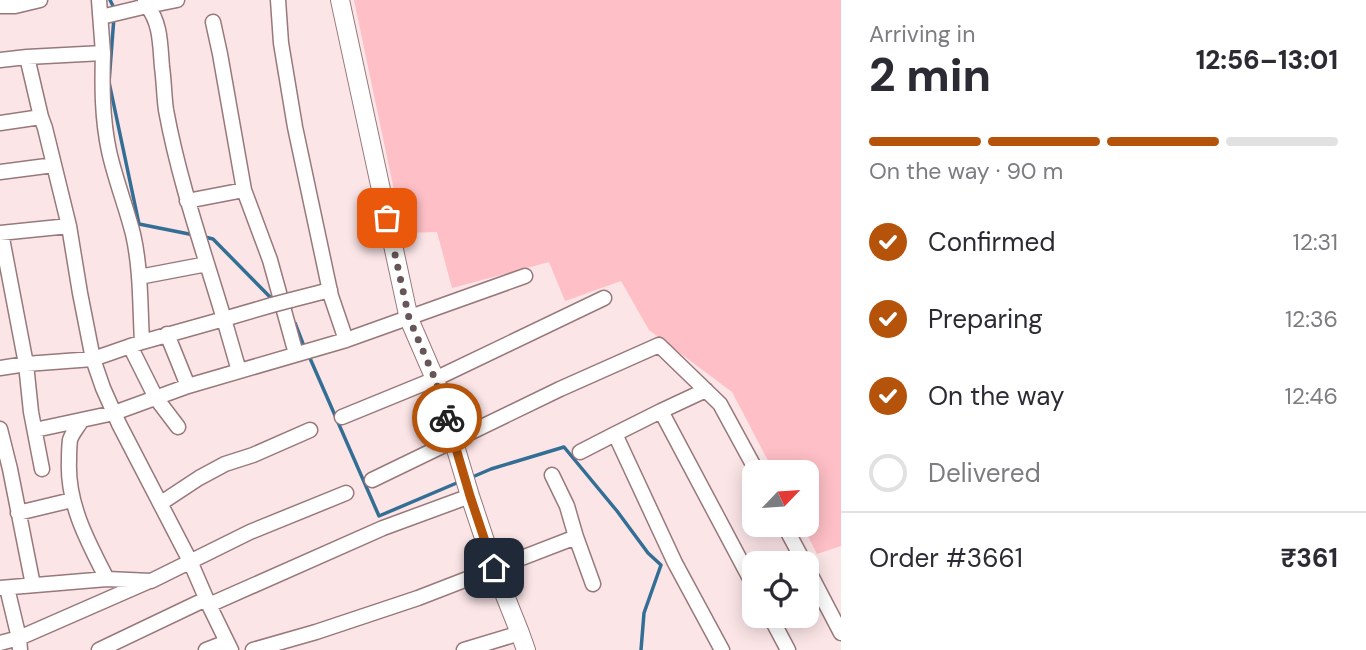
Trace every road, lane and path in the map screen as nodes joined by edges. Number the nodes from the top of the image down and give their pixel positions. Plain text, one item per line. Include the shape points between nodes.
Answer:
1 (40, 0) edge
2 (99, 0) edge
3 (177, 0) edge
4 (278, 0) edge
5 (340, 0) edge
6 (146, 3) edge
7 (9, 4) edge
8 (110, 15) junction
9 (213, 22) dead end
10 (103, 53) junction
11 (26, 57) junction
12 (0, 60) edge
13 (41, 117) junction
14 (0, 123) edge
15 (54, 165) junction
16 (0, 172) edge
17 (244, 190) junction
18 (187, 201) junction
19 (69, 226) junction
20 (1, 233) edge
21 (207, 264) junction
22 (525, 276) dead end
23 (139, 277) junction
24 (330, 290) junction
25 (604, 298) dead end
26 (282, 303) junction
27 (224, 318) junction
28 (409, 318) junction
29 (167, 334) junction
30 (346, 340) junction
31 (136, 344) junction
32 (296, 354) junction
33 (93, 359) junction
34 (26, 364) junction
35 (0, 368) edge
36 (239, 371) junction
37 (435, 379) junction
38 (188, 387) junction
39 (706, 390) junction
40 (156, 398) junction
41 (662, 411) junction
42 (114, 413) junction
43 (342, 417) dead end
44 (81, 421) junction
45 (178, 427) dead end
46 (0, 429) edge
47 (35, 430) junction
48 (310, 430) dead end
49 (615, 434) junction
50 (453, 441) junction
51 (580, 452) dead end
52 (750, 460) edge
53 (43, 469) dead end
54 (552, 475) dead end
55 (372, 480) dead end
56 (466, 486) junction
57 (346, 493) dead end
58 (72, 500) junction
59 (160, 503) junction
60 (18, 513) junction
61 (576, 537) junction
62 (190, 561) junction
63 (742, 563) edge
64 (494, 568) junction
65 (107, 579) junction
66 (151, 581) junction
67 (593, 584) dead end
68 (33, 585) junction
69 (4, 588) edge
70 (819, 591) edge
71 (208, 602) junction
72 (776, 628) edge
73 (841, 633) edge
74 (523, 641) edge
75 (0, 643) edge
76 (19, 644) edge
77 (229, 646) edge
78 (99, 650) edge
79 (206, 650) edge
80 (253, 650) edge
81 (464, 650) edge
82 (722, 650) edge
83 (788, 650) edge

1 - 7 street
2 - 8 street
3 - 6 street
4 - 24 street via 295,127
5 - 28 street
6 - 8 street
6 - 18 street via 156,16 165,106
8 - 10 street
9 - 17 street
10 - 11 street
10 - 23 street via 104,122
11 - 12 street
11 - 13 street
13 - 14 street
13 - 15 street
15 - 16 street
15 - 19 street
17 - 18 street
17 - 26 street
18 - 21 street
19 - 20 street
19 - 33 street
20 - 34 street
21 - 23 street
21 - 27 street
22 - 28 street
23 - 31 street
24 - 26 street
24 - 30 street
25 - 37 street
26 - 27 street
26 - 32 street
27 - 29 street
27 - 36 street
28 - 30 street
28 - 37 street
29 - 31 street
29 - 38 street
30 - 32 street
31 - 33 street
31 - 40 street
32 - 36 street
33 - 34 street
33 - 42 street
34 - 35 street
34 - 47 street
36 - 38 street
37 - 43 street
37 - 50 street
38 - 40 street
39 - 41 street
39 - 50 street via 659,345
39 - 52 street via 720,404
40 - 42 street
40 - 45 street
41 - 49 street
41 - 63 street
42 - 44 street
42 - 59 street
44 - 47 street
44 - 58 street via 69,448
46 - 60 street
47 - 53 street
48 - 59 street via 225,464
49 - 51 street
49 - 82 street via 674,563
50 - 55 street
50 - 56 street
54 - 61 street
56 - 64 street
56 - 71 street via 383,528
57 - 62 street
58 - 60 street
58 - 65 street
59 - 62 street
60 - 68 street
61 - 64 street
61 - 67 street
62 - 66 street
62 - 71 street
64 - 74 street
64 - 80 street via 418,598
65 - 66 street
65 - 68 street
66 - 76 street
68 - 69 street
69 - 76 street
70 - 73 street
71 - 77 street
71 - 78 street
72 - 83 street
74 - 81 street
75 - 76 street
77 - 79 street

